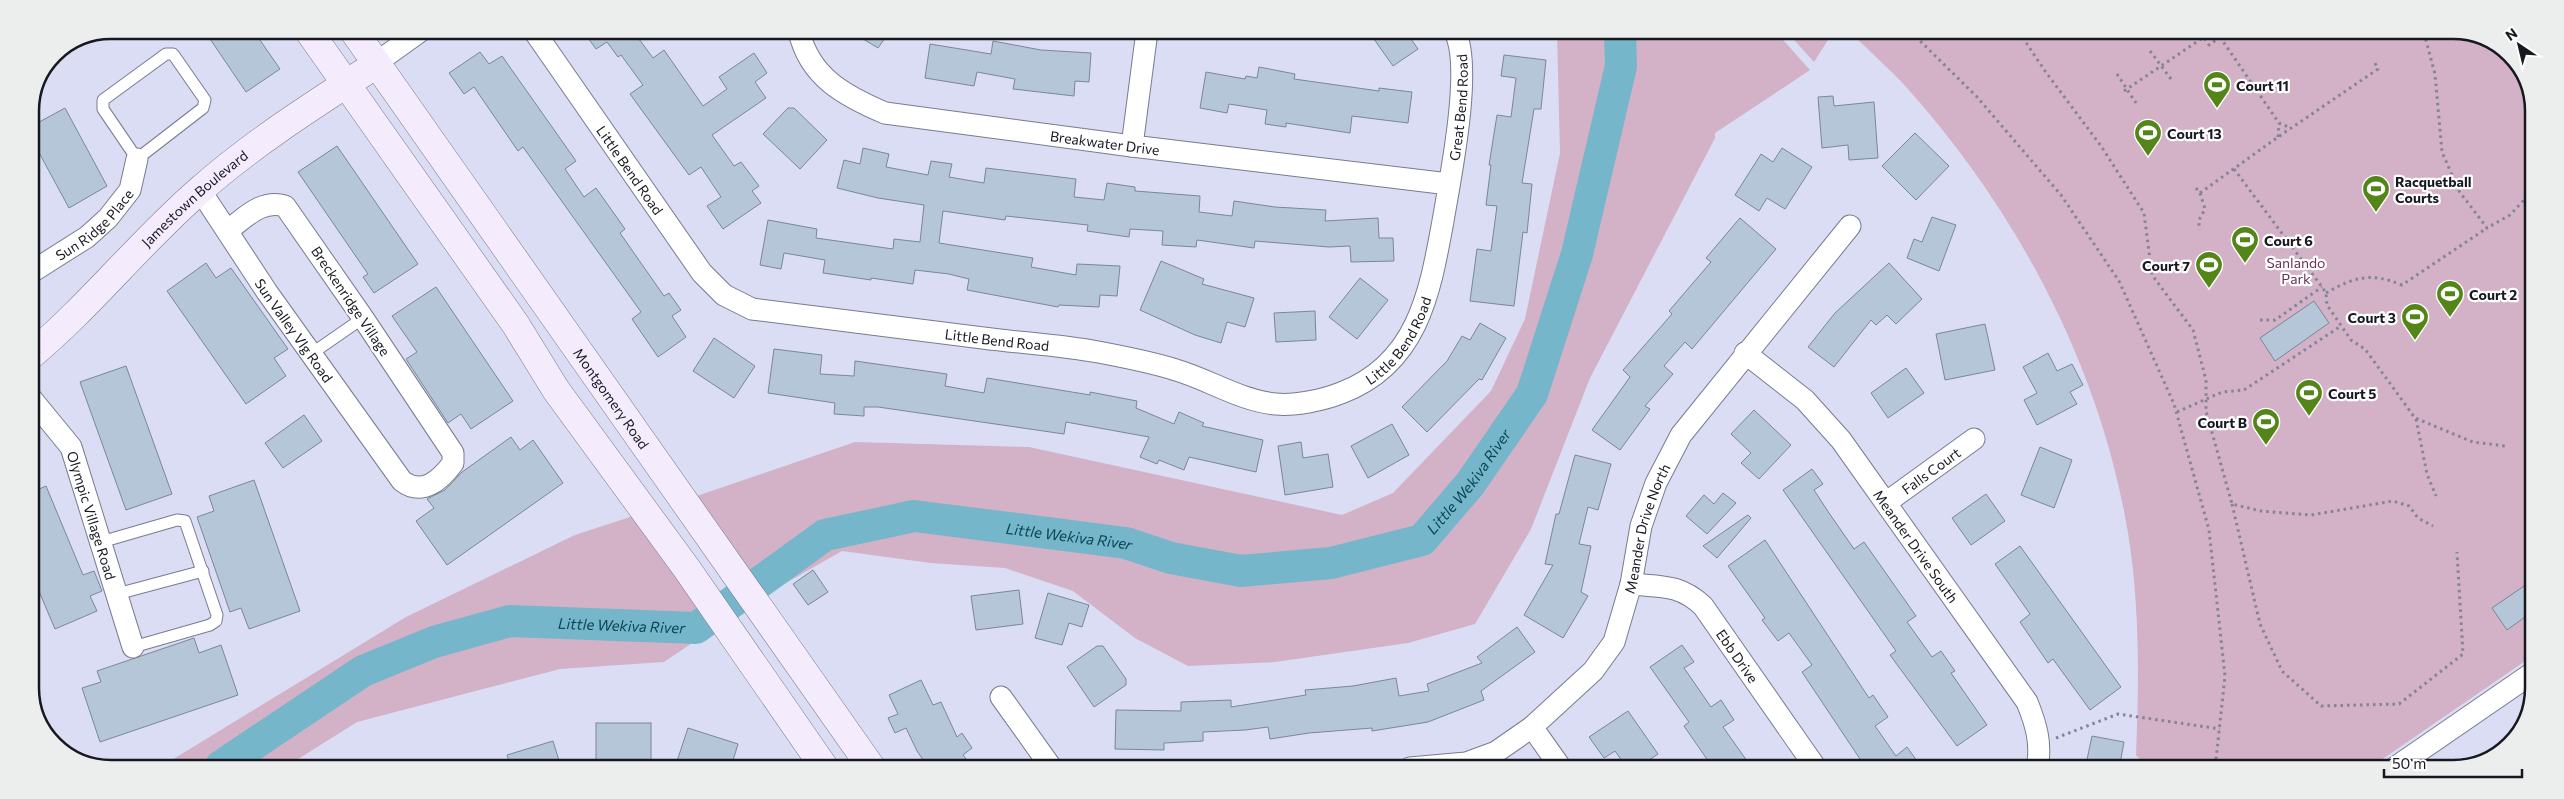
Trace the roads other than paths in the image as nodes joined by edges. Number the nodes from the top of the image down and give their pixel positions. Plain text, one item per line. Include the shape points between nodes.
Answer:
1 (315, 39) edge
2 (359, 39) edge
3 (409, 39) edge
4 (540, 39) edge
5 (801, 39) edge
6 (1146, 39) edge
7 (1459, 39) edge
8 (376, 63) junction
9 (347, 83) junction
10 (1132, 146) junction
11 (137, 158) junction
12 (1449, 184) junction
13 (200, 190) junction
14 (1850, 226) dead end
15 (227, 232) junction
16 (39, 267) edge
17 (363, 318) junction
18 (39, 348) edge
19 (1745, 353) junction
20 (311, 354) junction
21 (39, 422) edge
22 (1974, 439) dead end
23 (453, 454) joint
24 (1886, 502) junction
25 (101, 542) junction
26 (203, 572) junction
27 (1632, 584) junction
28 (116, 594) junction
29 (133, 647) joint
30 (2525, 678) edge
31 (1001, 697) dead end
32 (1532, 727) junction
33 (819, 760) edge
34 (866, 760) edge
35 (1046, 760) edge
36 (1474, 760) edge
37 (1555, 760) edge
38 (1810, 760) edge
39 (2038, 760) edge
40 (2405, 760) edge

1 - 9 main road
2 - 8 main road, Montgomery Road
3 - 8 street
4 - 12 street, Little Bend Road via 702,273 724,295 752,309 1097,352 1177,370 1247,398 1278,404 1342,393 1372,376 1399,354 1419,320 1432,281
5 - 10 street, Breakwater Drive via 803,49 823,77 848,98 885,113
6 - 10 street
7 - 12 street, Great Bend Road via 1463,78
8 - 9 main road, Jamestown Boulevard
8 - 34 main road, Montgomery Road
9 - 13 main road, Jamestown Boulevard via 240,157
9 - 33 main road via 516,325 556,390 687,569
10 - 12 street, Breakwater Drive
11 - 11 lane via 203,108 205,100 173,54 166,54 103,100 103,109
11 - 16 street, Sun Ridge Place via 130,190 108,218 87,237
13 - 15 street, Sun Valley Vlg Road
13 - 18 main road, Jamestown Boulevard via 67,325
14 - 19 street, Meander Drive North
15 - 17 street, Breckenridge Village via 260,206 274,203 285,206
15 - 20 street, Sun Valley Vlg Road
17 - 20 lane
17 - 23 street, Breckenridge Village
19 - 24 street, Meander Drive South via 1805,400 1841,440
19 - 27 street, Meander Drive North via 1681,435 1656,483 1641,526
20 - 23 street, Sun Valley Vlg Road via 391,467 411,488 420,488 445,474 453,464
21 - 25 street, Olympic Village Road via 71,447
22 - 24 street, Falls Court
24 - 39 street, Meander Drive South via 2027,702 2036,725
25 - 26 lane via 177,520 185,521
25 - 28 street, Olympic Village Road
26 - 28 lane
26 - 29 lane via 217,615 216,621
27 - 32 street, Meander Drive North via 1614,642 1593,671
27 - 38 street, Ebb Drive via 1675,588 1689,594 1702,606
28 - 29 street, Olympic Village Road
30 - 40 street
31 - 35 street
32 - 36 street, Meander Drive North via 1496,752
32 - 37 street

